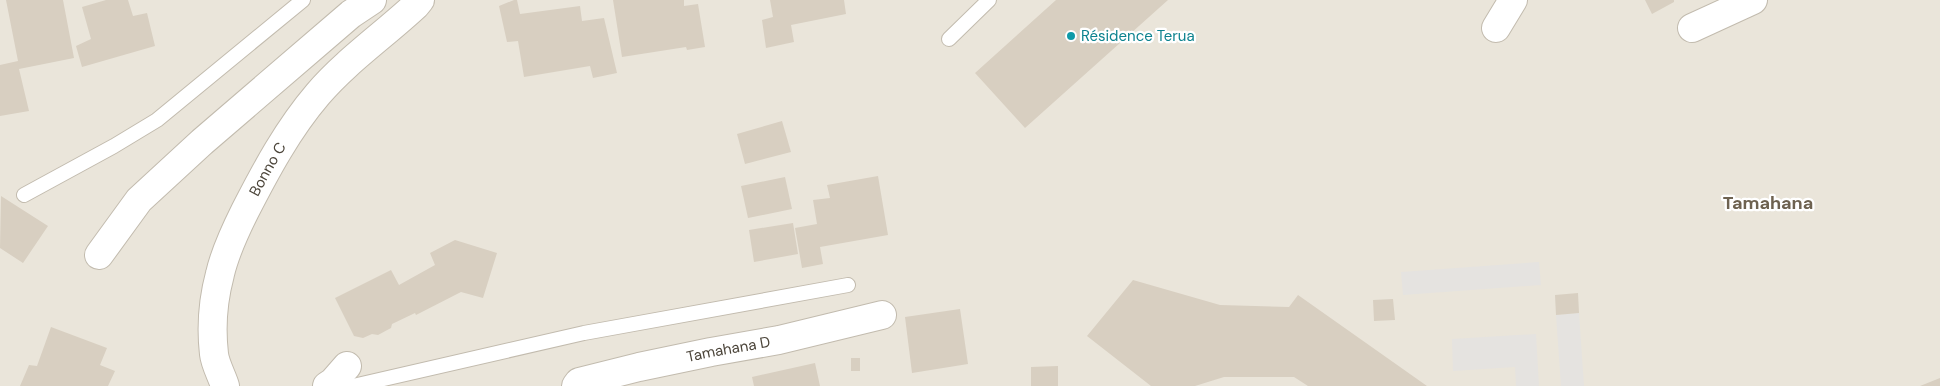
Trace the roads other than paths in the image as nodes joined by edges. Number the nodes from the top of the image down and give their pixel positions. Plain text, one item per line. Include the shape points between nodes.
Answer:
1 (303, 0) edge
2 (372, 0) edge
3 (420, 0) edge
4 (989, 0) edge
5 (1513, 0) edge
6 (1753, 0) edge
7 (1496, 28) dead end
8 (1692, 28) dead end
9 (949, 39) dead end
10 (24, 195) dead end
11 (99, 255) dead end
12 (848, 286) dead end
13 (882, 315) dead end
14 (350, 376) edge
15 (225, 386) edge
16 (327, 386) edge
17 (576, 386) edge

1 - 10 lane via 157,120
2 - 11 street via 344,19 139,200
3 - 15 street, Bonno C via 318,94 288,135 248,205 220,273 214,305 214,356
4 - 9 lane
5 - 7 street
6 - 8 street
12 - 14 lane
13 - 17 street, Tamahana D via 779,340 639,367 579,382
14 - 16 street

